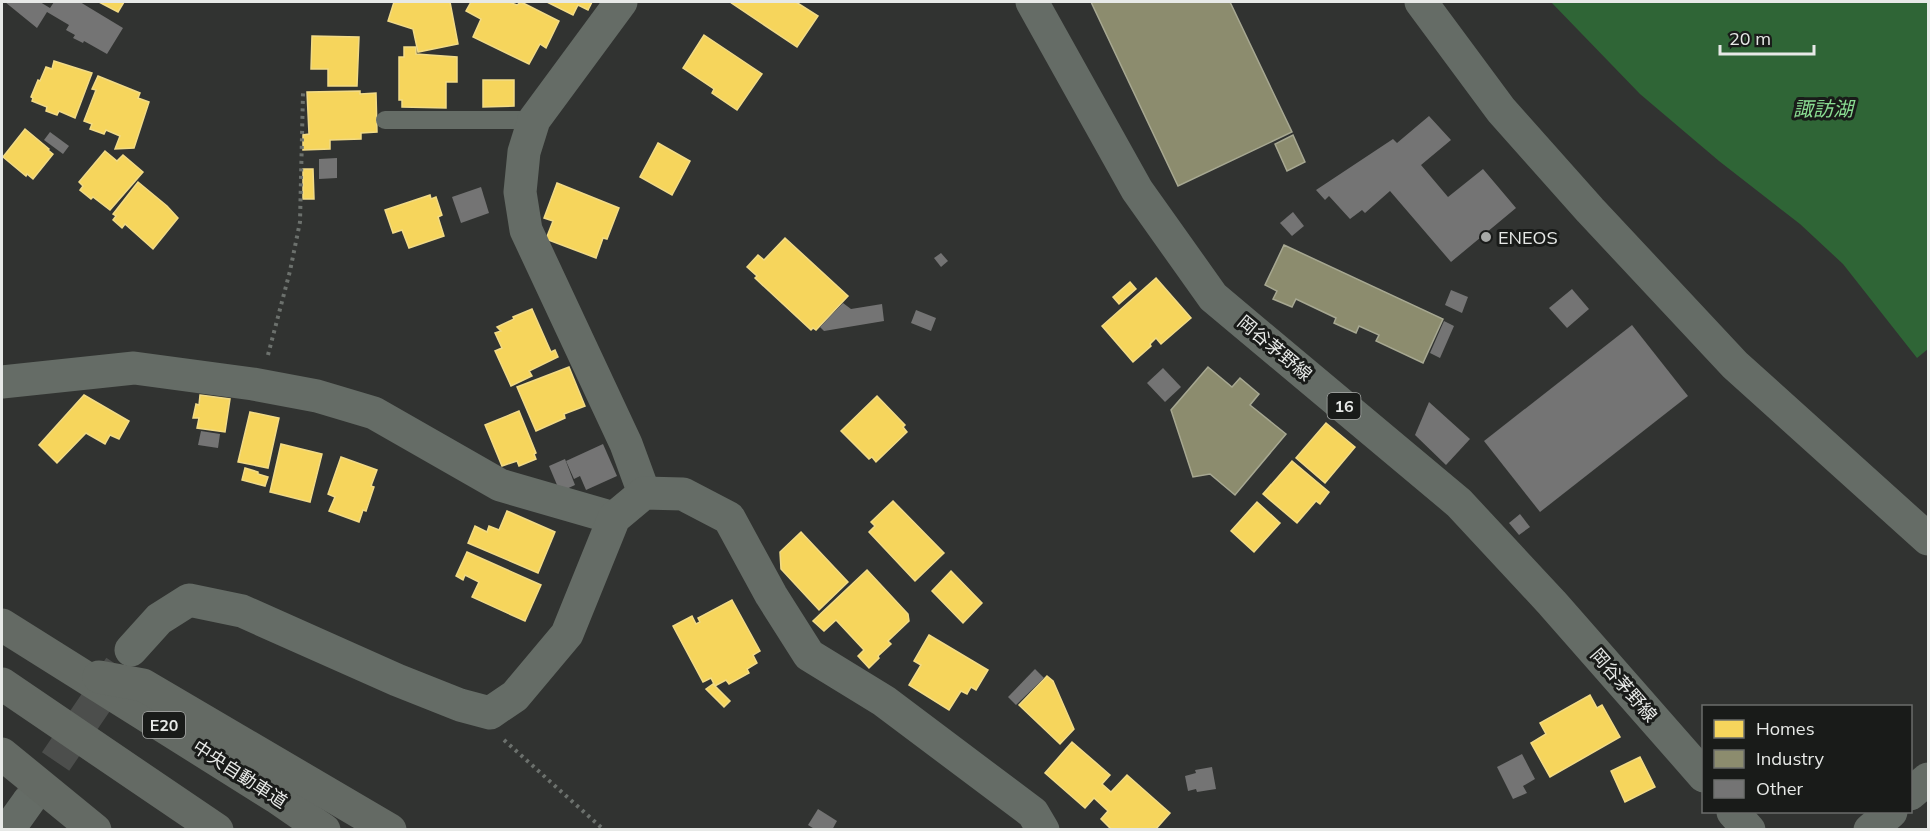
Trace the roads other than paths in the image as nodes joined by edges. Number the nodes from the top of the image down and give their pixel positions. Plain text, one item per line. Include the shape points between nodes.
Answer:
1 (621, 2) edge
2 (1032, 2) edge
3 (1421, 2) edge
4 (385, 120) dead end
5 (534, 120) junction
6 (2, 382) edge
7 (644, 493) junction
8 (615, 519) junction
9 (1929, 539) edge
10 (2, 625) edge
11 (131, 650) tunnel mouth
12 (83, 674) junction
13 (2, 684) edge
14 (2, 754) edge
15 (1702, 774) edge
16 (1929, 779) edge
17 (1912, 793) edge
18 (28, 802) tunnel mouth
19 (1734, 813) edge
20 (1890, 813) edge
21 (8, 830) edge
22 (95, 830) edge
23 (216, 830) edge
24 (324, 830) edge
25 (390, 830) edge
26 (1043, 830) edge
27 (1749, 830) edge
28 (1869, 830) edge

1 - 5 street
2 - 15 street, 岡谷茅野線 / 16 via 1137,190 1214,297 1459,503
3 - 9 street via 1501,110 1726,356
4 - 5 lane
5 - 7 street via 524,152 520,192 526,230 626,444
6 - 8 street via 134,368 317,396 374,413 500,485
7 - 8 street
7 - 26 street via 683,494 729,518 809,656 884,701 1033,813
8 - 11 street via 567,634 515,696 490,713 397,680 242,611 189,600 159,619
10 - 12 highway, 中央自動車道 / E20
12 - 24 highway, 中央自動車道 / E20
12 - 25 highway via 143,685
13 - 23 highway
14 - 22 highway
16 - 17 street
18 - 21 street
19 - 27 street
20 - 28 street

